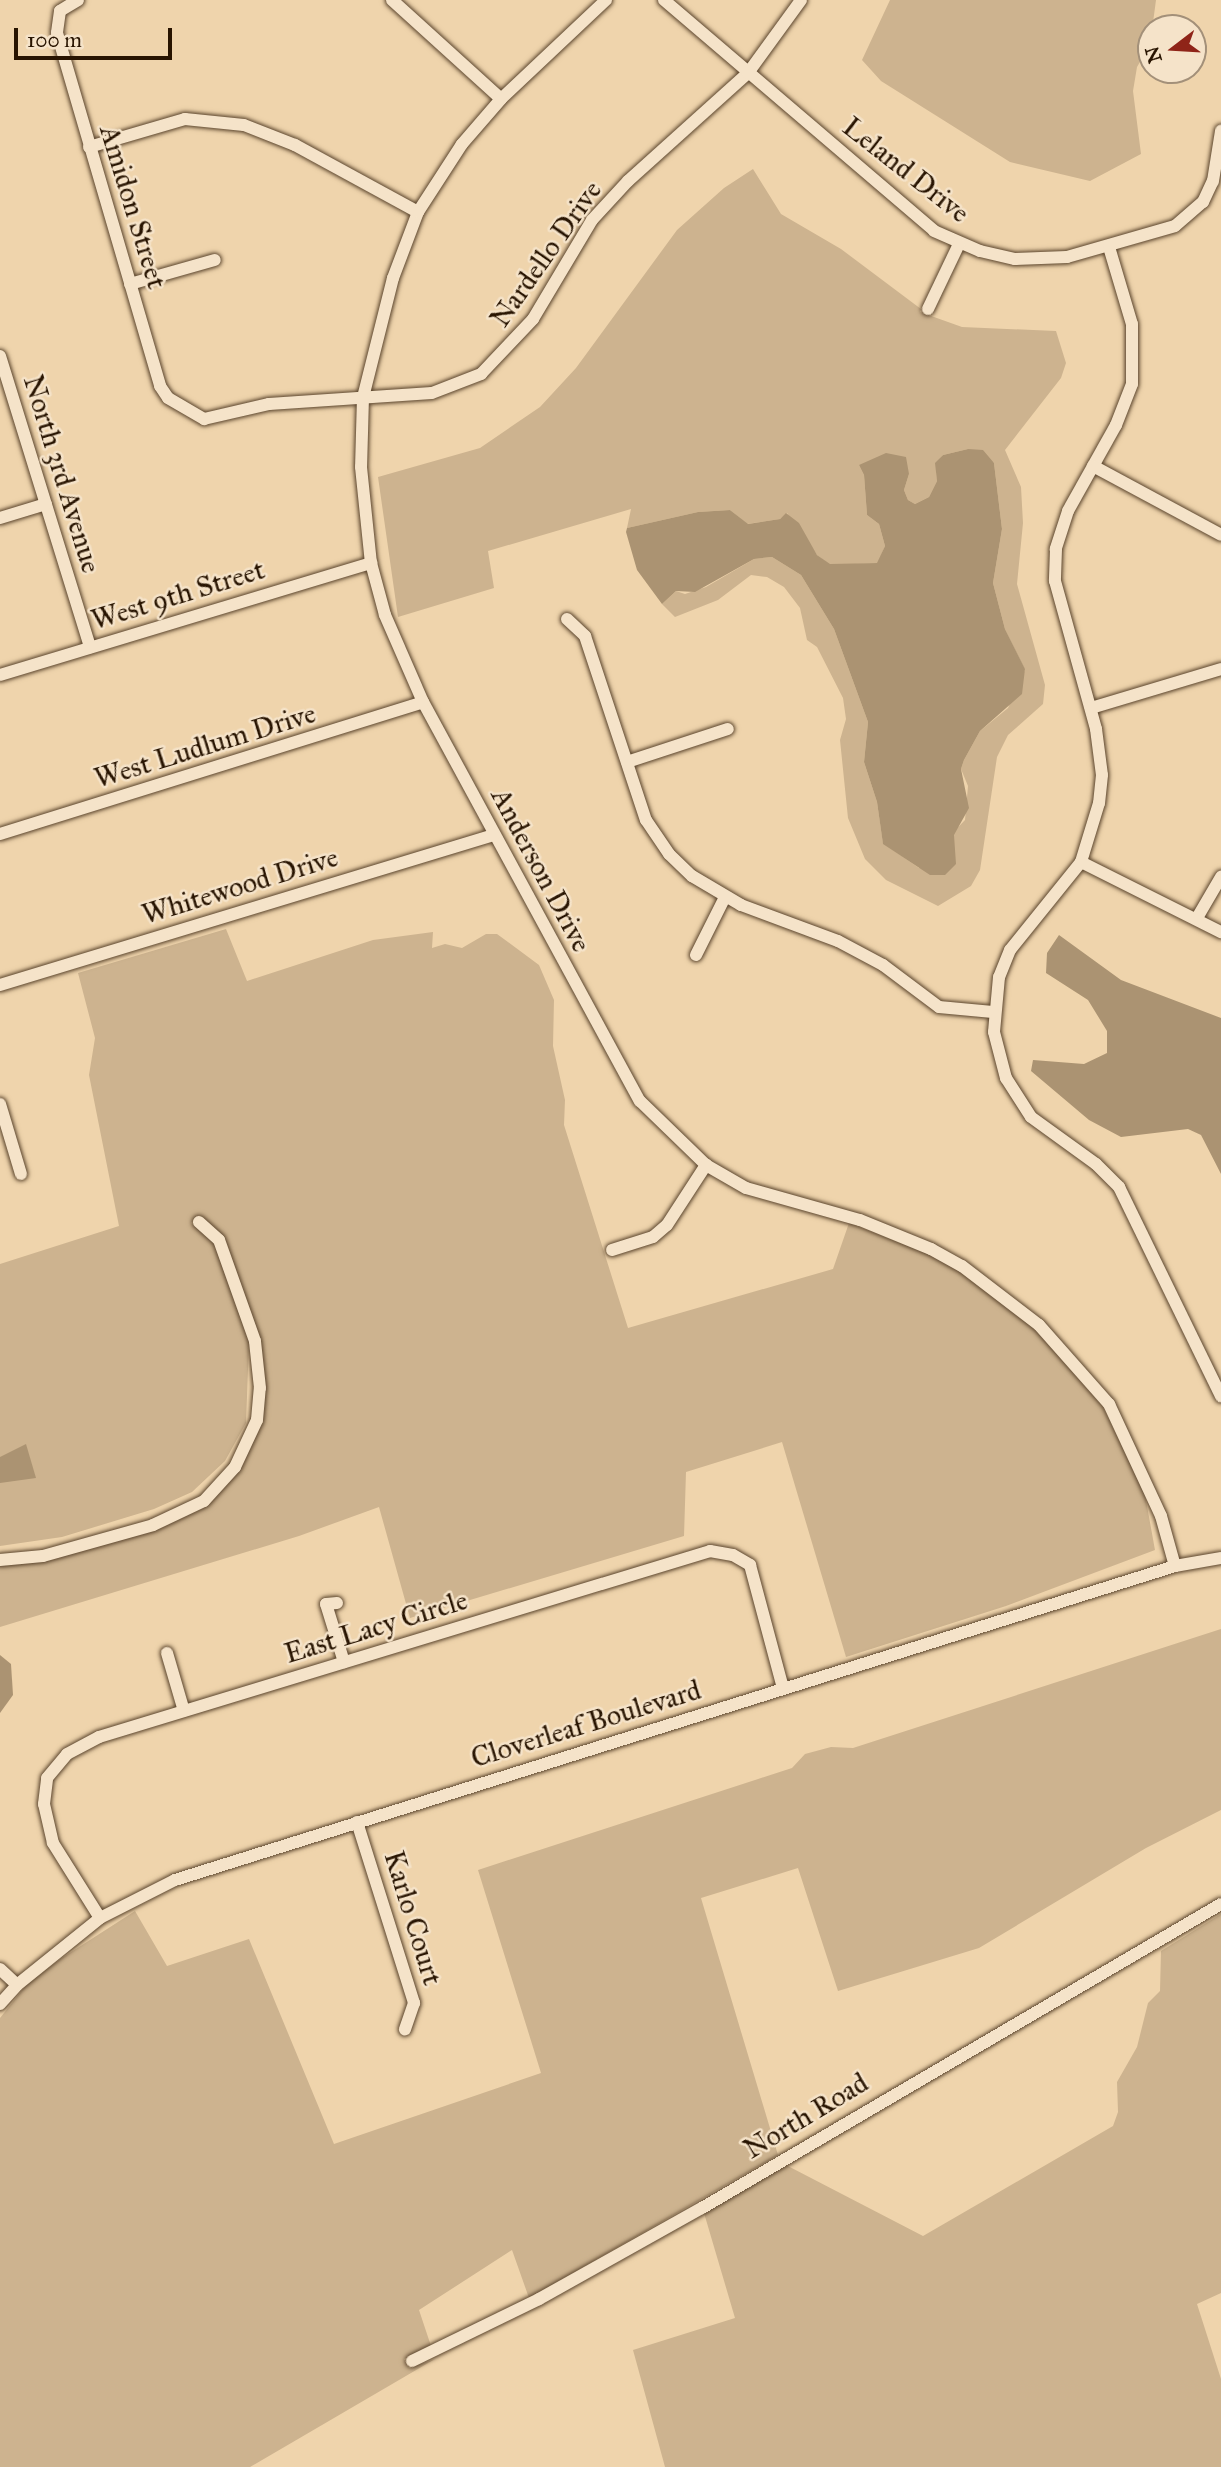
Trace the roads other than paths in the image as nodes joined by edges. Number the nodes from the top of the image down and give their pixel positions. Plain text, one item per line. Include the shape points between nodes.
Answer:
1 (78, 0) edge
2 (392, 0) edge
3 (606, 0) edge
4 (664, 0) edge
5 (801, 0) edge
6 (748, 73) junction
7 (501, 99) junction
8 (1221, 131) edge
9 (89, 147) junction
10 (418, 212) junction
11 (959, 244) junction
12 (1109, 247) junction
13 (215, 260) dead end
14 (130, 284) junction
15 (928, 309) dead end
16 (1, 362) edge
17 (363, 397) junction
18 (183, 408) joint
19 (1093, 467) junction
20 (46, 504) junction
21 (0, 519) edge
22 (1221, 535) edge
23 (371, 563) junction
24 (567, 619) dead end
25 (90, 647) junction
26 (1221, 669) edge
27 (0, 675) edge
28 (423, 702) junction
29 (1091, 709) junction
30 (728, 729) dead end
31 (627, 762) junction
32 (0, 834) edge
33 (494, 835) junction
34 (1081, 862) junction
35 (1221, 877) edge
36 (725, 897) junction
37 (1197, 918) junction
38 (1221, 932) edge
39 (696, 955) dead end
40 (0, 985) edge
41 (993, 1012) junction
42 (0, 1104) edge
43 (706, 1165) junction
44 (21, 1174) dead end
45 (199, 1222) dead end
46 (612, 1250) dead end
47 (1221, 1396) edge
48 (1221, 1558) edge
49 (0, 1560) edge
50 (1175, 1566) junction
51 (337, 1603) dead end
52 (167, 1653) dead end
53 (344, 1662) junction
54 (783, 1688) junction
55 (184, 1711) junction
56 (357, 1822) junction
57 (1221, 1904) edge
58 (100, 1918) junction
59 (0, 1969) edge
60 (17, 1985) junction
61 (2, 1999) edge
62 (405, 2029) dead end
63 (412, 2361) dead end

1 - 9 street, Amidon Street via 60,11 57,33
2 - 7 street
3 - 7 street, Anderson Drive
4 - 6 street, Leland Drive
5 - 6 street, Nardello Drive
6 - 11 street, Leland Drive via 934,231
6 - 17 street, Nardello Drive via 592,220 533,320 481,374 432,393
7 - 10 street, Anderson Drive via 462,144
8 - 12 street, Leland Drive via 1213,181 1190,216 1175,226
9 - 10 street via 185,119 244,125 295,145
9 - 14 street, Amidon Street
10 - 17 street, Anderson Drive via 393,278
11 - 12 street, Leland Drive via 1015,259 1067,257
11 - 15 street
12 - 19 street via 1132,324 1134,367 1127,403
13 - 14 street
14 - 18 street, Amidon Street via 160,386
16 - 20 street, North 3rd Avenue
17 - 18 street, Nardello Drive via 269,404 204,419
17 - 23 street, Anderson Drive via 361,467
19 - 22 street
19 - 29 street via 1068,511 1056,548 1055,581
20 - 21 street
20 - 25 street, North 3rd Avenue
23 - 25 street, West 9th Street
23 - 28 street, Anderson Drive via 385,615
24 - 31 street via 585,636
25 - 27 street, West 9th Street
26 - 29 street
28 - 32 street, West Ludlum Drive
28 - 33 street, Anderson Drive
29 - 34 street via 1102,775 1100,803
30 - 31 street
31 - 36 street via 637,799 657,838 692,876
33 - 40 street, Whitewood Drive
33 - 43 street, Anderson Drive via 624,1076 664,1128
34 - 37 street
34 - 41 street via 1010,950
35 - 37 street
36 - 39 street
36 - 41 street via 838,941 883,965 939,1007
37 - 38 street
41 - 47 street via 997,1052 1016,1095 1031,1117 1096,1164 1119,1187
42 - 44 street
43 - 46 street via 667,1225 653,1237
43 - 50 street, Anderson Drive via 746,1188 860,1220 931,1249 962,1266 1040,1325 1109,1404 1161,1516
45 - 49 street via 219,1240 255,1341 260,1388 257,1420 235,1467 204,1501 153,1525 43,1556
48 - 50 street, Cloverleaf Boulevard
50 - 54 street, Cloverleaf Boulevard
51 - 53 street via 326,1604
52 - 55 street
53 - 54 street, East Lacy Circle via 710,1551 733,1555 750,1565
53 - 55 street, East Lacy Circle
54 - 56 street, Cloverleaf Boulevard
55 - 58 street, East Lacy Circle via 78,1746 47,1778 44,1804 53,1843
56 - 58 street, Cloverleaf Boulevard via 175,1880
56 - 62 street, Karlo Court via 414,2003
57 - 63 street, North Road via 702,2208 539,2299
58 - 60 street, Cloverleaf Boulevard
59 - 60 street
60 - 61 street, Cloverleaf Boulevard

